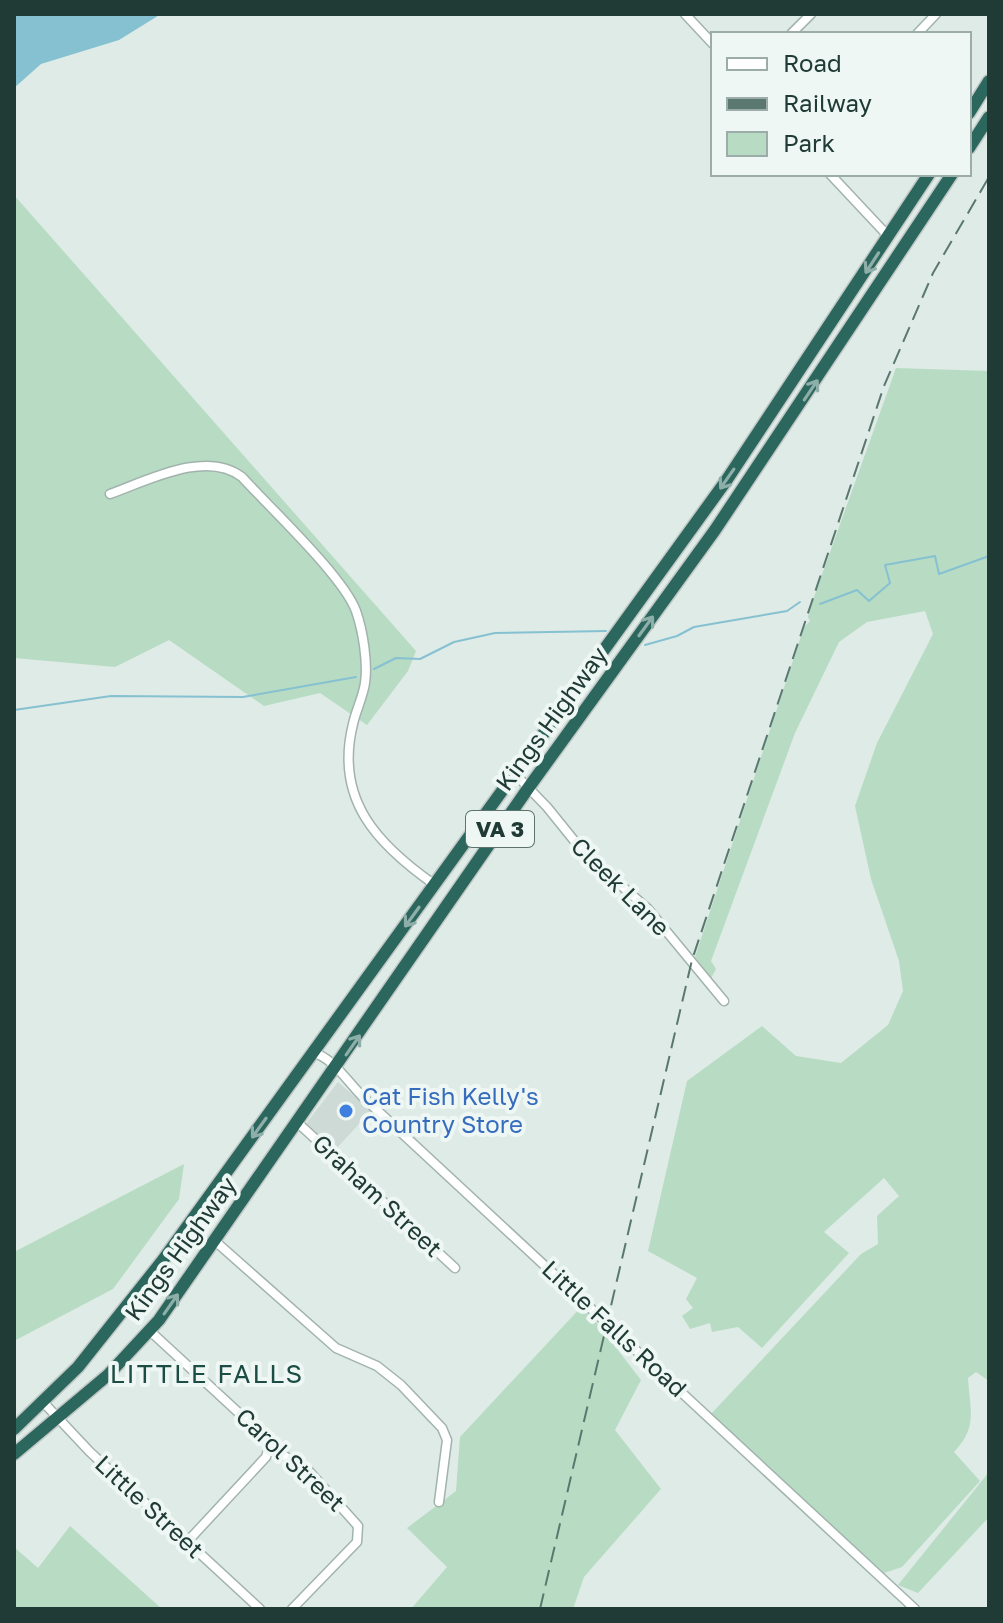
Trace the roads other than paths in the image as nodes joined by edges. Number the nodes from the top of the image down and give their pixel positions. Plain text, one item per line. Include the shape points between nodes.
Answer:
1 (686, 14) edge
2 (811, 14) edge
3 (936, 14) edge
4 (793, 32) edge
5 (919, 32) edge
6 (711, 42) edge
7 (989, 81) edge
8 (971, 110) edge
9 (989, 117) edge
10 (971, 145) edge
11 (832, 176) edge
12 (928, 176) edge
13 (951, 176) edge
14 (889, 237) junction
15 (766, 423) junction
16 (781, 435) junction
17 (110, 494) dead end
18 (515, 774) junction
19 (529, 787) junction
20 (435, 885) junction
21 (724, 1001) dead end
22 (313, 1053) junction
23 (336, 1069) junction
24 (298, 1123) junction
25 (215, 1241) junction
26 (455, 1268) dead end
27 (150, 1331) junction
28 (43, 1402) junction
29 (57, 1418) junction
30 (14, 1429) edge
31 (269, 1447) junction
32 (14, 1454) edge
33 (439, 1502) dead end
34 (187, 1542) junction
35 (260, 1609) edge
36 (292, 1609) edge
37 (915, 1609) edge

1 - 6 street
2 - 4 street
3 - 5 street
7 - 8 highway
9 - 10 highway
11 - 14 street
12 - 14 highway, Kings Highway / VA 3
16 -> 13 highway, Kings Highway / VA 3
14 -> 15 highway, Kings Highway / VA 3
15 - 16 highway
15 -> 18 highway, Kings Highway / VA 3
19 -> 16 highway, Kings Highway / VA 3
17 - 20 street via 180,471 228,468 340,585 359,622 366,673 349,749 355,794 382,844
18 - 19 street, Cleek Lane
18 - 20 highway, Kings Highway / VA 3
19 - 21 street, Cleek Lane via 585,854 648,909
23 -> 19 highway, Kings Highway / VA 3
20 -> 22 highway, Kings Highway / VA 3
22 - 23 street, Little Falls Road via 325,1056
22 -> 28 highway, Kings Highway / VA 3 via 120,1317
23 - 24 highway, Kings Highway / VA 3
23 - 37 street, Little Falls Road
24 - 25 highway, Kings Highway / VA 3
24 - 26 street, Graham Street
27 -> 25 highway, Kings Highway / VA 3
25 - 33 street via 336,1348 393,1379 442,1428 447,1440
27 - 29 highway, Kings Highway / VA 3
27 - 31 street, Carol Street via 265,1437
28 - 29 street, Little Street
28 - 30 highway, Kings Highway / VA 3
29 - 32 highway, Kings Highway / VA 3
29 - 34 street, Little Street
31 - 34 street via 266,1457
31 - 36 street, Carol Street via 307,1469 358,1526 357,1542
34 - 35 street, Little Street

